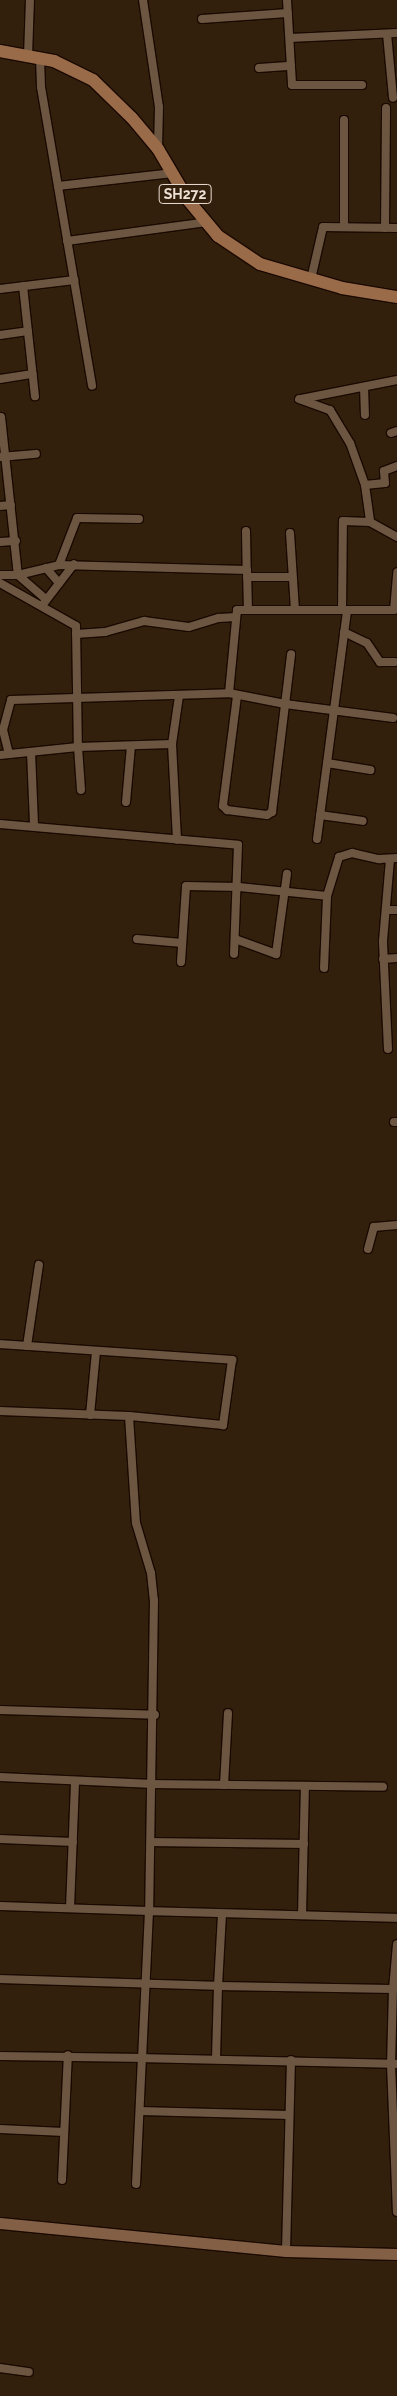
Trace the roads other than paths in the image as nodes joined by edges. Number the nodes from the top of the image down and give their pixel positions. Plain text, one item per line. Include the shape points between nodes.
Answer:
1 (30, 0) edge
2 (142, 0) edge
3 (287, 0) edge
4 (288, 13) junction
5 (202, 19) dead end
6 (397, 33) edge
7 (387, 34) junction
8 (290, 38) junction
9 (0, 51) edge
10 (34, 57) junction
11 (292, 66) junction
12 (259, 68) dead end
13 (362, 85) dead end
14 (392, 98) dead end
15 (386, 108) dead end
16 (344, 120) dead end
17 (158, 149) junction
18 (173, 173) junction
19 (58, 186) junction
20 (207, 222) junction
21 (344, 226) junction
22 (385, 228) junction
23 (397, 228) edge
24 (67, 241) junction
25 (311, 279) junction
26 (74, 280) junction
27 (23, 286) junction
28 (0, 289) edge
29 (397, 297) edge
30 (28, 331) junction
31 (0, 335) edge
32 (33, 374) junction
33 (0, 379) edge
34 (397, 380) edge
35 (92, 386) dead end
36 (364, 387) junction
37 (35, 396) dead end
38 (365, 415) dead end
39 (1, 417) edge
40 (1, 427) edge
41 (36, 454) dead end
42 (2, 457) edge
43 (397, 466) edge
44 (365, 485) junction
45 (11, 505) junction
46 (0, 506) edge
47 (139, 519) dead end
48 (370, 522) junction
49 (246, 531) dead end
50 (290, 533) dead end
51 (397, 537) edge
52 (16, 541) junction
53 (0, 542) edge
54 (58, 564) junction
55 (74, 564) junction
56 (46, 568) junction
57 (397, 572) edge
58 (247, 573) junction
59 (0, 575) edge
60 (18, 575) junction
61 (292, 577) junction
62 (0, 583) edge
63 (59, 583) junction
64 (46, 599) junction
65 (41, 606) junction
66 (248, 610) junction
67 (294, 610) junction
68 (344, 610) junction
69 (236, 617) junction
70 (344, 632) junction
71 (76, 634) junction
72 (291, 654) dead end
73 (395, 662) dead end
74 (233, 695) junction
75 (179, 696) junction
76 (77, 698) junction
77 (285, 704) junction
78 (334, 711) junction
79 (393, 718) dead end
80 (172, 744) junction
81 (131, 746) junction
82 (78, 747) junction
83 (31, 752) junction
84 (9, 754) junction
85 (0, 755) edge
86 (327, 763) junction
87 (370, 770) dead end
88 (82, 790) dead end
89 (126, 802) dead end
90 (320, 815) junction
91 (363, 821) dead end
92 (0, 824) edge
93 (34, 826) junction
94 (316, 839) dead end
95 (177, 840) junction
96 (393, 858) edge
97 (287, 874) dead end
98 (239, 887) junction
99 (285, 891) junction
100 (327, 896) junction
101 (386, 910) junction
102 (397, 910) edge
103 (137, 939) dead end
104 (235, 939) junction
105 (182, 943) junction
106 (234, 954) dead end
107 (397, 958) edge
108 (383, 959) junction
109 (181, 962) dead end
110 (324, 968) dead end
111 (397, 1020) edge
112 (388, 1026) junction
113 (388, 1049) dead end
114 (397, 1226) edge
115 (368, 1249) dead end
116 (39, 1265) dead end
117 (0, 1344) edge
118 (28, 1346) junction
119 (96, 1351) junction
120 (0, 1411) edge
121 (90, 1415) junction
122 (129, 1416) junction
123 (0, 1710) edge
124 (228, 1712) dead end
125 (154, 1715) junction
126 (0, 1777) edge
127 (75, 1781) junction
128 (153, 1784) junction
129 (224, 1785) junction
130 (306, 1786) junction
131 (383, 1788) dead end
132 (0, 1839) edge
133 (73, 1842) junction
134 (151, 1842) junction
135 (304, 1844) junction
136 (0, 1906) edge
137 (70, 1908) junction
138 (149, 1911) junction
139 (222, 1914) junction
140 (302, 1915) junction
141 (397, 1918) edge
142 (397, 1944) edge
143 (396, 1958) edge
144 (0, 1979) edge
145 (145, 1984) junction
146 (218, 1986) junction
147 (393, 1989) junction
148 (68, 2055) junction
149 (0, 2056) edge
150 (142, 2058) junction
151 (216, 2058) junction
152 (290, 2060) junction
153 (394, 2064) edge
154 (140, 2111) junction
155 (289, 2115) junction
156 (0, 2129) edge
157 (64, 2132) junction
158 (62, 2180) dead end
159 (136, 2184) dead end
160 (397, 2212) edge
161 (0, 2223) edge
162 (286, 2251) junction
163 (397, 2254) edge
164 (0, 2368) edge
165 (30, 2372) dead end

1 - 10 street
2 - 17 street via 159,107
3 - 4 street
4 - 5 street
4 - 8 street
6 - 7 street
7 - 8 street
7 - 14 street
8 - 11 street
9 - 10 main road, SH272
10 - 17 main road, SH272 via 54,61 92,80 132,118
10 - 19 street
11 - 12 street
11 - 13 street via 295,87
15 - 22 street
16 - 21 street
17 - 18 main road, SH272
18 - 19 street
18 - 20 main road, SH272
19 - 24 street
20 - 24 street
20 - 25 main road, SH272 via 218,236 260,264
21 - 22 street
21 - 25 street via 320,229
22 - 23 street
24 - 26 street
25 - 29 main road, SH272
26 - 27 street
26 - 35 street
27 - 28 street
27 - 30 street
30 - 31 street
30 - 32 street
32 - 33 street
32 - 37 street
34 - 36 street
36 - 38 street
36 - 44 street via 299,399 330,410 350,443
39 - 40 street
40 - 42 street
41 - 42 street
42 - 45 street
43 - 44 street via 384,471 385,483
44 - 48 street
45 - 46 street
45 - 52 street
47 - 54 street via 77,518
48 - 51 street
48 - 68 street via 343,521
49 - 58 street
50 - 61 street
52 - 53 street
52 - 60 street
54 - 55 street
54 - 56 street
55 - 58 street
55 - 63 street
56 - 60 street
56 - 63 street
57 - 68 street via 394,610
58 - 61 street
58 - 66 street
59 - 60 street
60 - 64 street
61 - 67 street
62 - 65 street
63 - 64 street
64 - 65 street
65 - 71 street via 76,626
66 - 67 street
66 - 69 street via 237,610
67 - 68 street
68 - 70 street
69 - 71 street via 219,618 189,627 144,621 105,632
69 - 74 street
70 - 73 street via 367,643 380,662
70 - 78 street
71 - 76 street
72 - 77 street
74 - 75 street
74 - 77 street
74 - 77 street via 223,806 226,810 267,816 272,812
75 - 76 street
75 - 80 street
76 - 82 street
76 - 84 street via 11,700 3,730
77 - 78 street
78 - 79 street
78 - 86 street
80 - 81 street
80 - 95 street
81 - 82 street
81 - 89 street
82 - 83 street
82 - 88 street
83 - 84 street
83 - 93 street
84 - 85 street
86 - 87 street
86 - 90 street
90 - 91 street
90 - 94 street
92 - 93 street
93 - 95 street
95 - 98 street via 238,845
96 - 100 street via 342,854 335,864
96 - 101 street
97 - 99 street
98 - 99 street
98 - 104 street
98 - 105 street via 186,886
99 - 100 street
99 - 104 street via 276,954
100 - 110 street
101 - 102 street
101 - 108 street
103 - 105 street
104 - 106 street
105 - 109 street
107 - 108 street
108 - 112 street
111 - 112 street
112 - 113 street
114 - 115 street via 374,1227
116 - 118 street
117 - 118 street
118 - 119 street
119 - 121 street
119 - 122 street via 232,1360 224,1425
120 - 121 street
121 - 122 street
122 - 125 street via 136,1523 151,1573 154,1600
123 - 125 street
124 - 129 street
125 - 128 street
126 - 127 street
127 - 128 street
127 - 133 street
128 - 129 street
128 - 134 street
129 - 130 street
130 - 131 street
130 - 135 street
132 - 133 street
133 - 137 street
134 - 135 street
134 - 138 street
135 - 140 street
136 - 137 street
137 - 138 street
138 - 139 street
138 - 145 street
139 - 140 street
139 - 146 street
140 - 141 street
142 - 143 street
143 - 147 street
144 - 145 street
145 - 146 street
145 - 150 street
146 - 147 street
146 - 151 street
147 - 153 street
148 - 149 street
148 - 150 street
148 - 157 street
150 - 151 street
150 - 154 street
151 - 152 street
152 - 153 street
152 - 155 street
153 - 160 street
154 - 155 street
154 - 159 street
155 - 162 street
156 - 157 street
157 - 158 street
161 - 162 street
162 - 163 street
164 - 165 street

